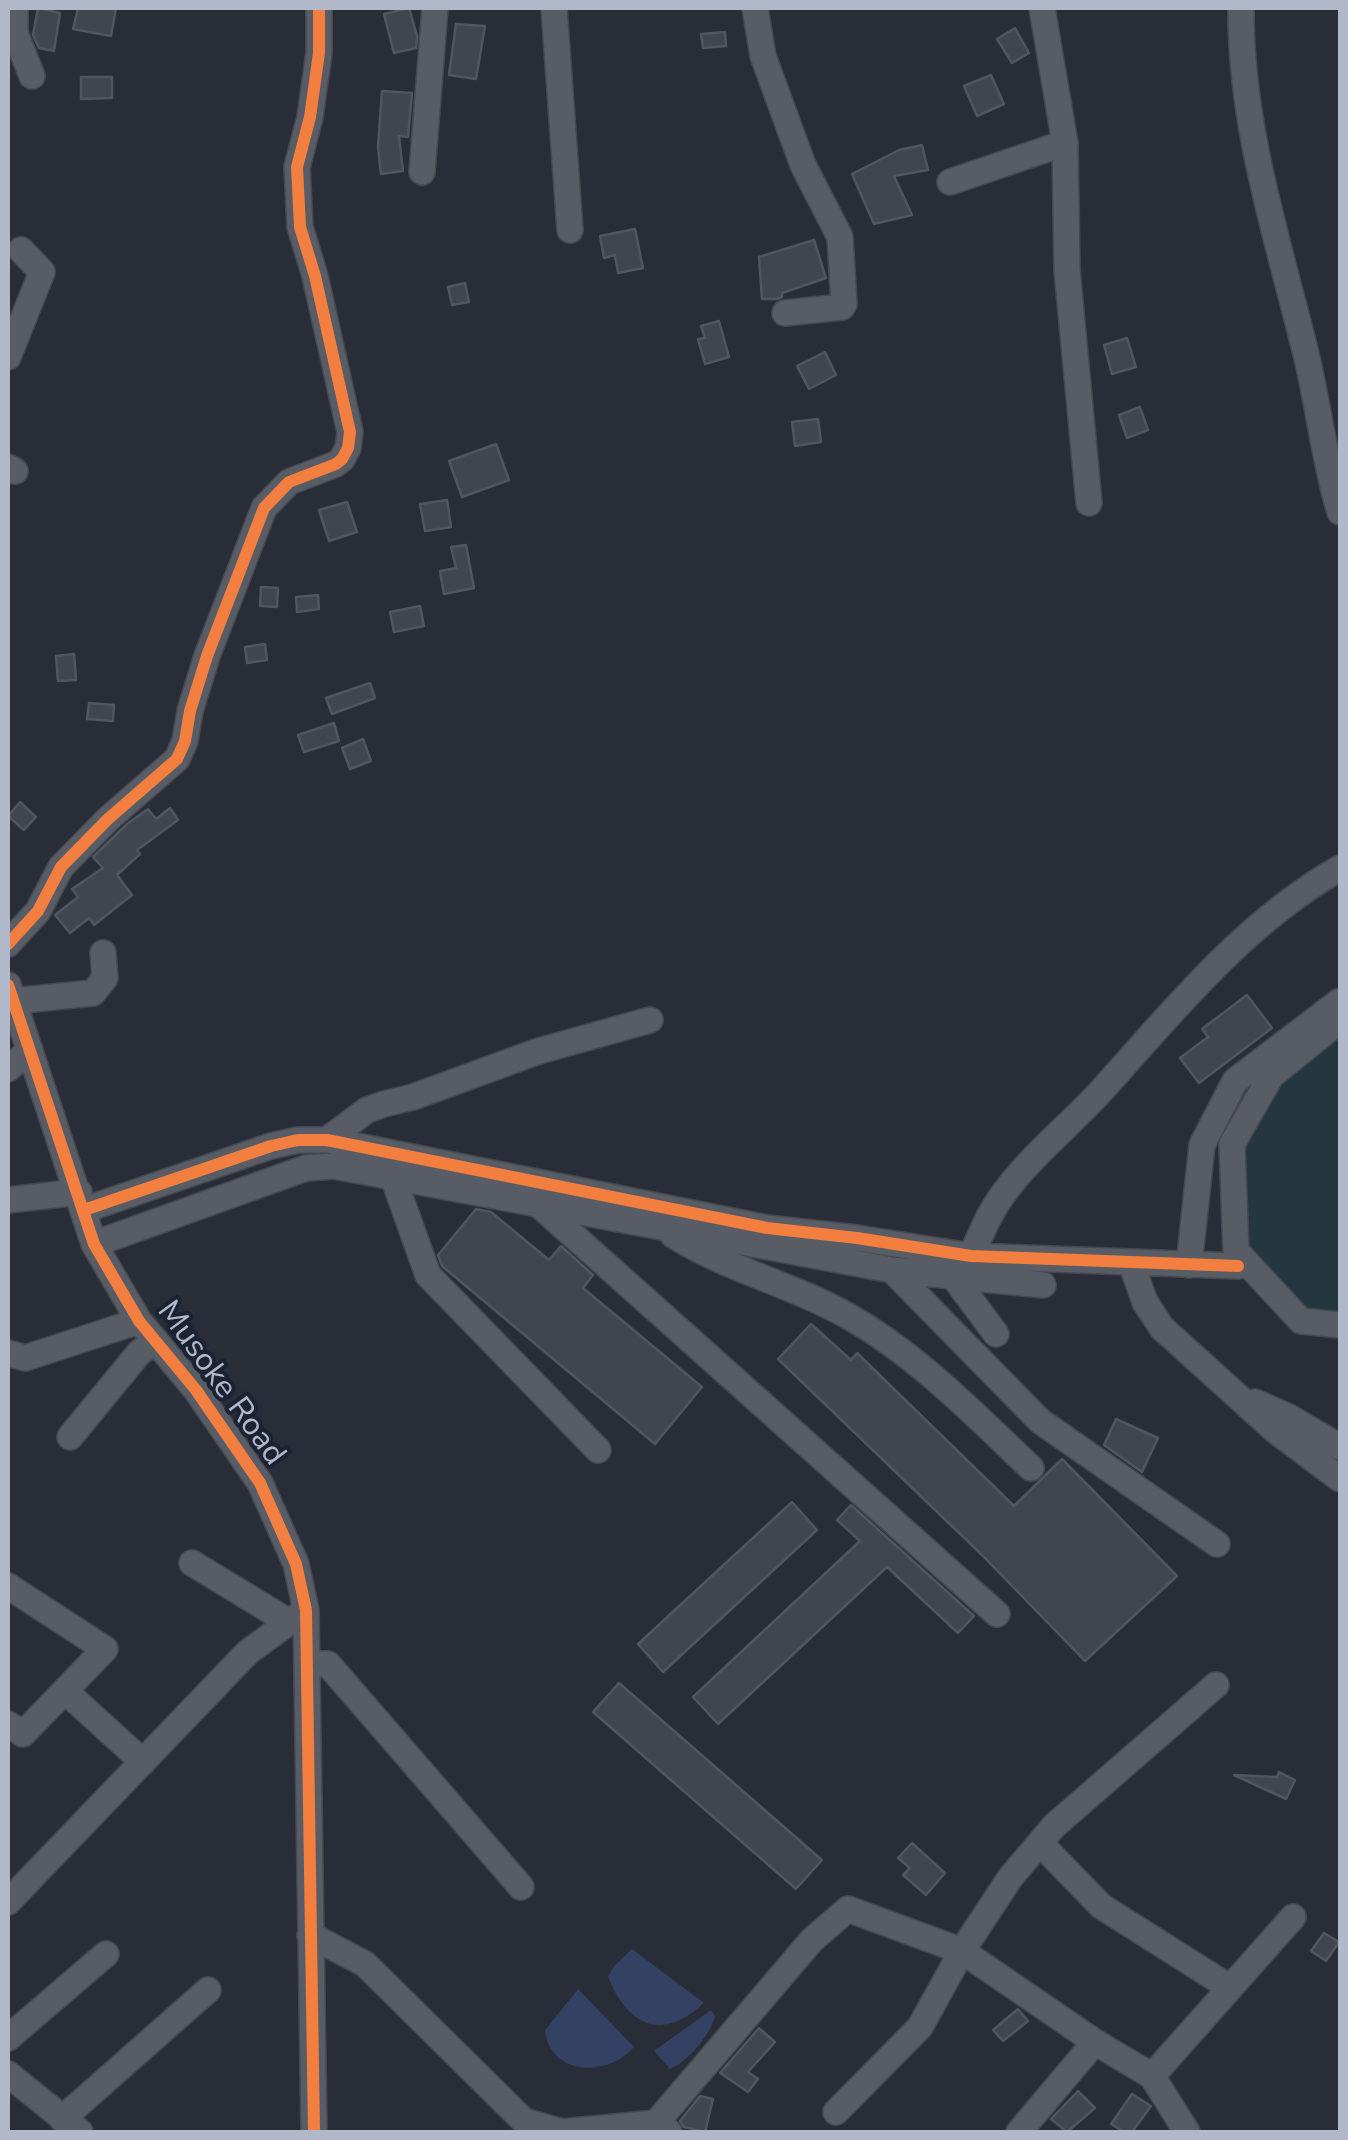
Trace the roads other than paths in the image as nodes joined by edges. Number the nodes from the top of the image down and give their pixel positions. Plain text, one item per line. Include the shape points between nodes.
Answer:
1 (15, 8) edge
2 (319, 8) edge
3 (435, 8) edge
4 (554, 8) edge
5 (755, 8) edge
6 (1042, 8) edge
7 (1240, 8) edge
8 (32, 76) dead end
9 (1064, 143) junction
10 (422, 172) dead end
11 (950, 182) dead end
12 (570, 230) dead end
13 (21, 250) dead end
14 (785, 313) dead end
15 (8, 357) edge
16 (1089, 503) dead end
17 (1340, 512) edge
18 (1340, 868) edge
19 (8, 944) edge
20 (103, 953) dead end
21 (10, 993) edge
22 (1340, 1002) edge
23 (650, 1020) dead end
24 (1340, 1020) edge
25 (30, 1050) junction
26 (8, 1068) edge
27 (327, 1140) junction
28 (392, 1176) junction
29 (8, 1200) edge
30 (81, 1201) junction
31 (537, 1203) junction
32 (661, 1226) junction
33 (94, 1244) junction
34 (971, 1256) junction
35 (1130, 1263) junction
36 (1189, 1265) junction
37 (1238, 1266) dead end
38 (892, 1270) junction
39 (953, 1276) junction
40 (1043, 1286) dead end
41 (1340, 1325) edge
42 (147, 1331) junction
43 (996, 1334) dead end
44 (8, 1353) edge
45 (1241, 1396) junction
46 (70, 1437) dead end
47 (1340, 1447) edge
48 (598, 1450) dead end
49 (1031, 1468) dead end
50 (1340, 1479) edge
51 (1217, 1544) dead end
52 (192, 1563) dead end
53 (8, 1586) edge
54 (997, 1614) dead end
55 (298, 1616) junction
56 (308, 1664) junction
57 (1216, 1685) dead end
58 (65, 1691) junction
59 (8, 1724) edge
60 (143, 1762) junction
61 (1040, 1843) junction
62 (521, 1887) dead end
63 (8, 1902) edge
64 (1293, 1917) dead end
65 (310, 1936) junction
66 (962, 1950) junction
67 (106, 1954) dead end
68 (1229, 1987) junction
69 (208, 1990) dead end
70 (8, 2038) edge
71 (1095, 2042) junction
72 (8, 2074) edge
73 (1152, 2076) junction
74 (836, 2112) dead end
75 (71, 2126) edge
76 (663, 2128) edge
77 (314, 2132) edge
78 (1020, 2132) edge
79 (1187, 2132) edge

1 - 8 street via 15,33
2 - 19 street via 317,69 297,167 300,227 350,432 348,448 336,464 289,482 264,508 207,656 178,760 61,867 38,911
3 - 10 street
4 - 12 street
5 - 14 street via 763,56 803,165 840,237 842,308
6 - 9 street
7 - 17 street via 1252,138
9 - 11 street
9 - 16 street via 1066,270
13 - 15 street via 42,272
18 - 34 street via 1256,926 1178,1005 1020,1176 991,1212
20 - 21 street via 105,978 94,994
21 - 25 street, Musoke Road
22 - 36 street via 1235,1081 1202,1145
23 - 27 street via 367,1110
24 - 41 street via 1271,1076 1232,1144 1236,1252 1301,1322
25 - 26 street
25 - 30 street, Musoke Road
27 - 30 street via 271,1146
27 - 34 street via 767,1228
28 - 31 street
28 - 33 street via 306,1168
28 - 48 street via 428,1275
29 - 30 street
30 - 33 street, Musoke Road
31 - 32 street
31 - 54 street
32 - 38 street
32 - 49 street via 699,1252 848,1316 942,1382
33 - 42 street, Musoke Road
34 - 35 street
35 - 36 street
35 - 45 street via 1162,1328
36 - 37 street
38 - 39 street
38 - 51 street via 1040,1421
39 - 40 street
39 - 43 street
42 - 44 street via 25,1358
42 - 46 street via 140,1353
42 - 55 street, Musoke Road via 260,1483 296,1564
45 - 47 street
45 - 50 street via 1276,1432
52 - 55 street
53 - 58 street via 105,1649
55 - 56 street, Musoke Road
55 - 60 street via 248,1652
56 - 62 street via 328,1664
56 - 65 street, Musoke Road
57 - 61 street
58 - 59 street via 23,1734
58 - 60 street
60 - 63 street
61 - 66 street
61 - 68 street via 1102,1906
64 - 68 street
65 - 76 street via 365,1964 524,2121 562,2132
65 - 77 street, Musoke Road
66 - 71 street
66 - 74 street via 920,2027
66 - 76 street via 848,1910 812,1940
67 - 70 street
68 - 73 street
69 - 75 street
71 - 73 street
71 - 78 street
72 - 75 street
73 - 79 street

